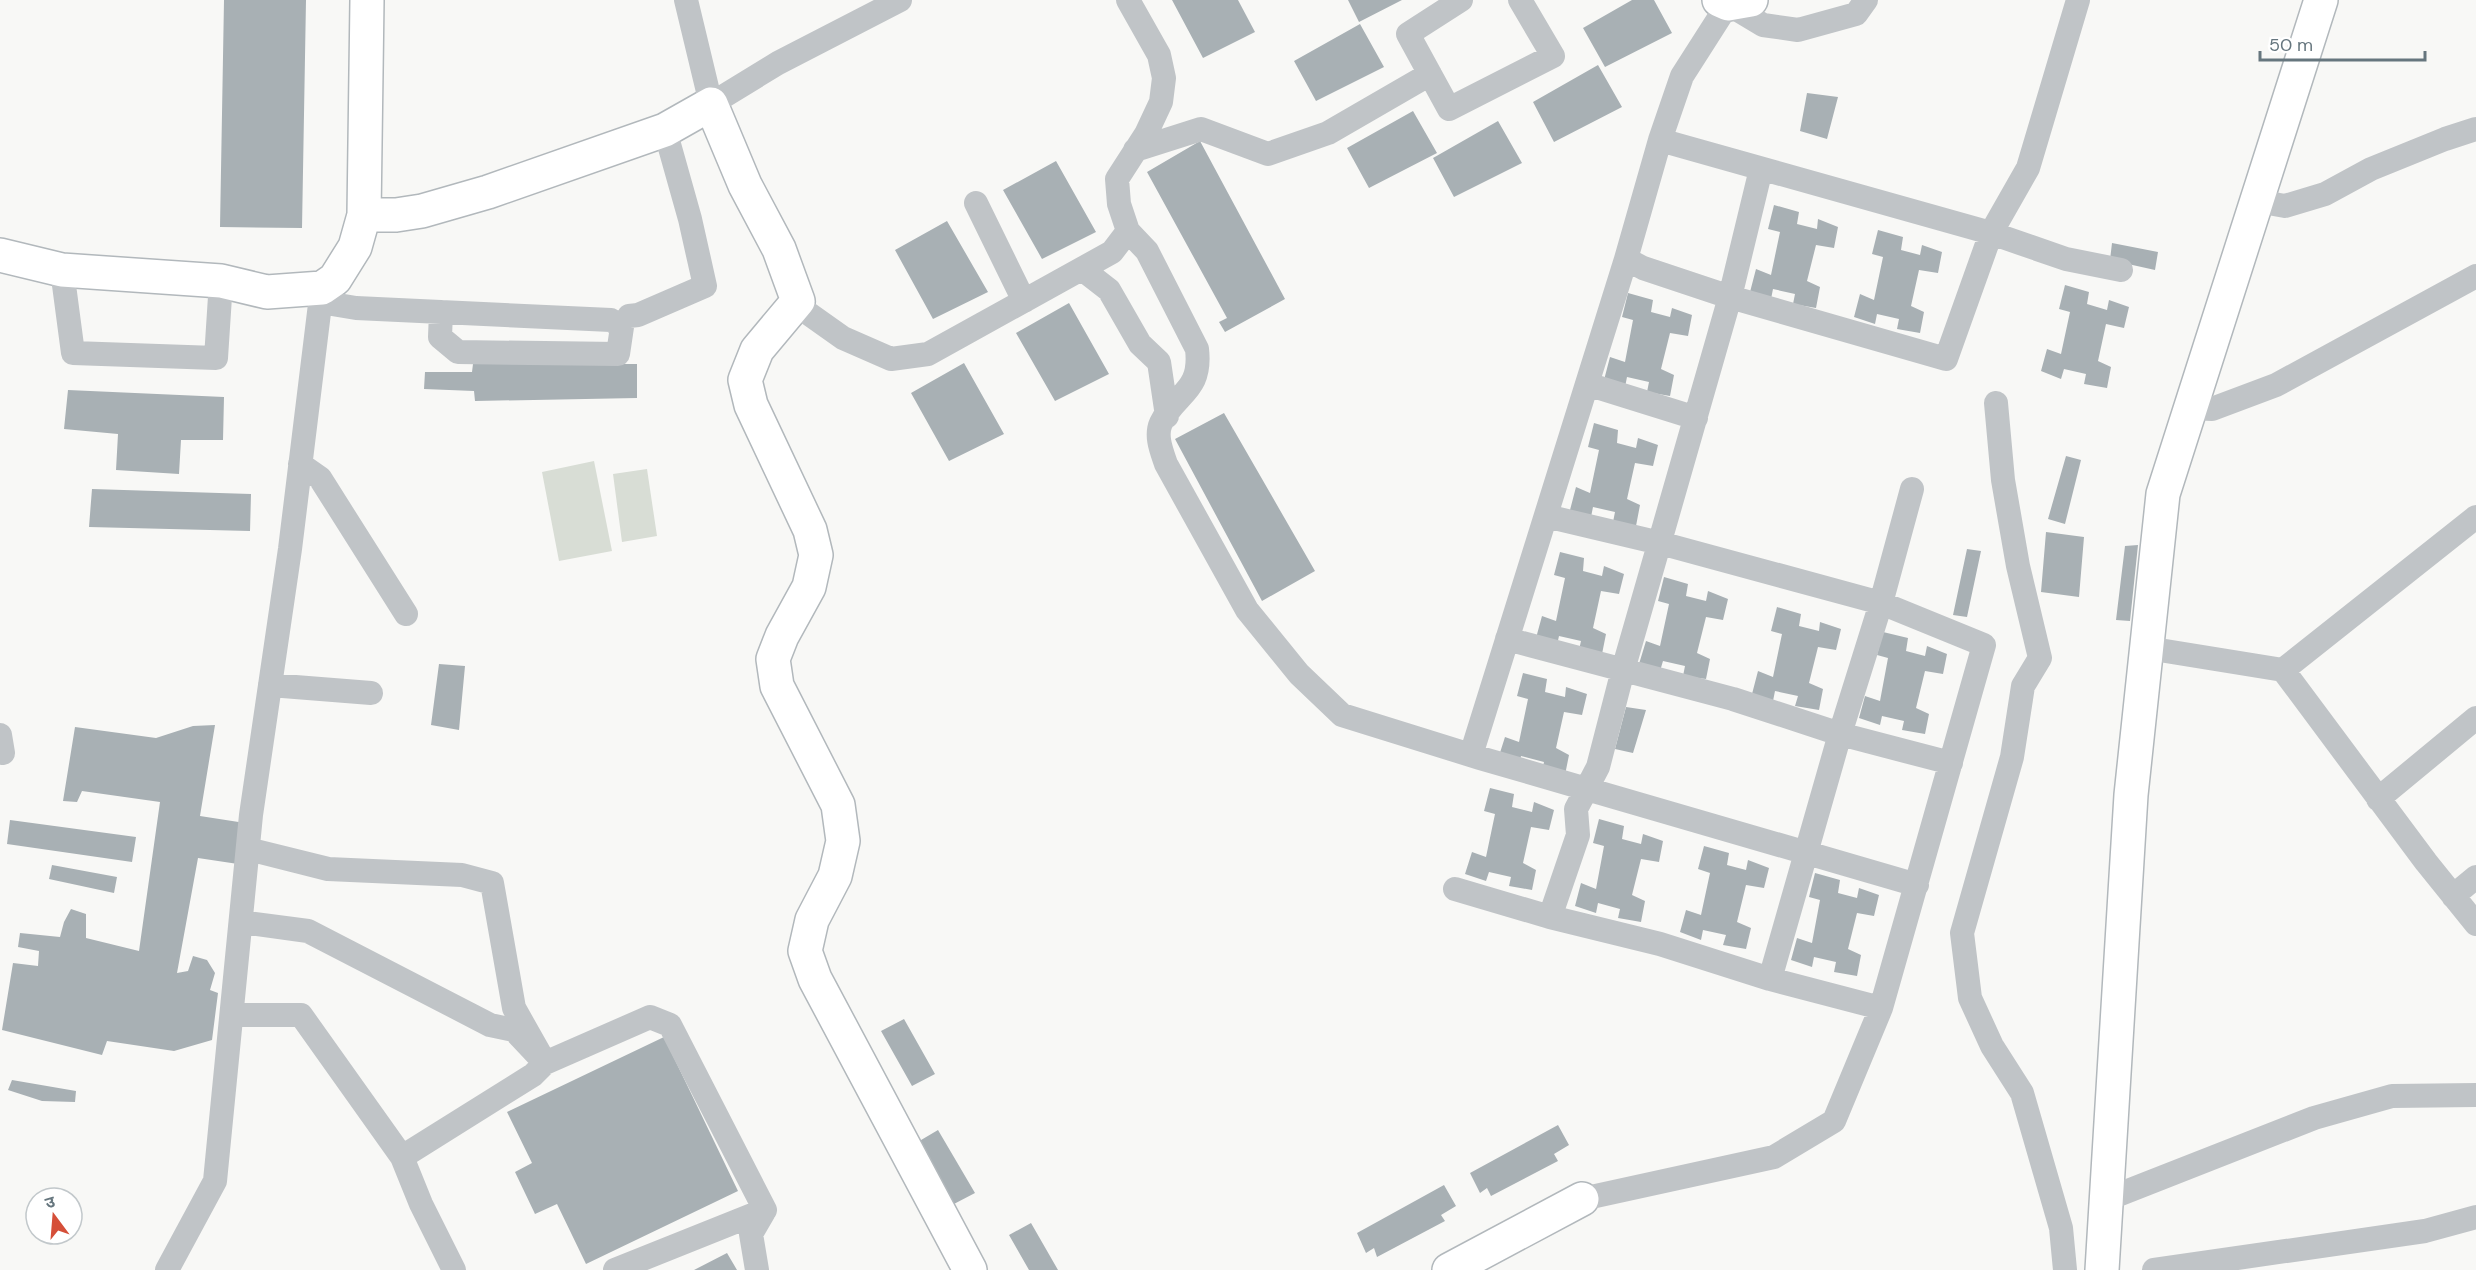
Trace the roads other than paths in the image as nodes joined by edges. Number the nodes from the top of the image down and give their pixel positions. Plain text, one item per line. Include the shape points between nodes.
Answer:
1 (368, 0) edge
2 (686, 0) edge
3 (900, 0) edge
4 (1128, 0) edge
5 (1459, 0) edge
6 (1520, 0) edge
7 (1866, 0) edge
8 (2078, 0) edge
9 (2321, 0) edge
10 (1733, 1) edge
11 (1430, 74) junction
12 (711, 104) junction
13 (2476, 129) edge
14 (665, 130) junction
15 (1660, 140) junction
16 (1135, 150) junction
17 (1761, 169) junction
18 (2257, 201) junction
19 (976, 203) dead end
20 (364, 215) junction
21 (1128, 231) junction
22 (1991, 234) junction
23 (0, 255) edge
24 (1626, 259) junction
25 (1082, 269) junction
26 (62, 270) junction
27 (2121, 270) dead end
28 (2476, 276) edge
29 (221, 281) junction
30 (321, 295) junction
31 (1730, 297) junction
32 (1024, 301) junction
33 (795, 304) junction
34 (441, 312) junction
35 (629, 316) dead end
36 (1587, 384) junction
37 (1996, 403) dead end
38 (2190, 408) junction
39 (1167, 416) junction
40 (1696, 418) junction
41 (300, 464) junction
42 (1911, 489) dead end
43 (1546, 516) junction
44 (2476, 517) edge
45 (1660, 543) junction
46 (1881, 603) junction
47 (406, 614) dead end
48 (1507, 639) junction
49 (2147, 648) junction
50 (1623, 670) junction
51 (2283, 670) junction
52 (270, 685) junction
53 (372, 693) dead end
54 (2476, 718) edge
55 (1840, 734) junction
56 (1471, 755) junction
57 (1951, 763) junction
58 (1587, 788) junction
59 (2378, 799) junction
60 (248, 849) junction
61 (1805, 851) junction
62 (2476, 877) edge
63 (1917, 885) junction
64 (1455, 889) dead end
65 (2453, 896) junction
66 (1550, 917) junction
67 (241, 922) junction
68 (2476, 924) edge
69 (1770, 980) junction
70 (1881, 1008) junction
71 (232, 1015) junction
72 (545, 1063) junction
73 (2476, 1095) edge
74 (402, 1157) junction
75 (1582, 1199) joint
76 (2105, 1200) junction
77 (765, 1210) junction
78 (2476, 1217) edge
79 (167, 1270) edge
80 (454, 1270) edge
81 (615, 1270) edge
82 (757, 1270) edge
83 (970, 1270) edge
84 (1449, 1270) edge
85 (2065, 1270) edge
86 (2102, 1270) edge
87 (2154, 1270) edge

1 - 20 street
2 - 12 street
3 - 12 street via 778,63
4 - 16 street via 1159,55 1164,78 1161,102
5 - 11 street via 1408,34
6 - 11 street via 1553,56 1449,109
7 - 10 street via 1856,14 1798,30 1763,25
8 - 22 street via 2028,168
9 - 18 street
10 - 15 street via 1682,76
11 - 16 street via 1328,134 1268,154 1201,129
12 - 14 street
12 - 33 street via 745,185 779,249 798,301
13 - 18 street via 2371,169 2325,194 2285,207
14 - 20 street via 422,211
14 - 35 street via 705,286
15 - 17 street
15 - 24 street
16 - 21 street via 1117,179 1119,204
17 - 22 street
17 - 31 street
18 - 38 street
19 - 32 street
20 - 30 street via 355,247
21 - 25 street via 1112,252
21 - 39 street via 1147,251 1197,349 1199,366 1193,383
22 - 27 street via 2066,259
22 - 31 street via 1946,359
23 - 26 street
24 - 31 street
24 - 36 street
25 - 32 street
25 - 39 street via 1109,290 1140,344 1159,362
26 - 29 street
26 - 29 street via 73,353 216,358
28 - 38 street via 2276,385 2212,409
29 - 30 street via 267,292
30 - 34 street via 356,308
30 - 41 street
31 - 40 street
32 - 33 street via 928,354 891,358 843,338
33 - 83 street via 757,350 745,381 751,405 810,530 816,555 809,587 773,659 777,686 838,805 843,840 835,876 812,920 805,951 814,980
34 - 34 street via 611,320 622,327 618,354 458,352 440,337
36 - 40 street
36 - 43 street
37 - 85 street via 2002,480 2040,658 2024,686 2012,757 1962,933 1970,998 1992,1046 2022,1094 2061,1228
38 - 49 street via 2163,494
39 - 56 street via 1160,424 1159,444 1166,465 1247,609 1299,674 1342,715
40 - 45 street
41 - 47 street via 320,478
41 - 52 street
42 - 46 street
43 - 45 street
43 - 48 street
44 - 51 street
45 - 46 street
45 - 50 street
46 - 55 street
46 - 57 street via 1984,645
48 - 50 street
48 - 56 street
49 - 51 street
49 - 76 street via 2131,795
50 - 55 street via 1733,699
50 - 58 street via 1598,767
51 - 59 street
52 - 53 street
52 - 60 street
54 - 59 street
55 - 57 street
55 - 61 street
56 - 58 street
57 - 63 street
58 - 61 street
58 - 66 street via 1576,809 1578,836
59 - 65 street
60 - 67 street
60 - 72 street via 328,868 462,875 492,883 514,1008
61 - 63 street
61 - 69 street
62 - 65 street
63 - 70 street
64 - 66 street
65 - 68 street
66 - 69 street via 1660,944
67 - 71 street
67 - 72 street via 308,931 490,1025 514,1030
69 - 70 street
70 - 75 street via 1834,1121 1774,1157
71 - 74 street via 302,1016
71 - 79 street via 215,1181
72 - 74 street via 533,1075
72 - 77 street via 650,1017 670,1025
73 - 76 street via 2392,1096 2313,1118
74 - 80 street
75 - 84 street
76 - 86 street
77 - 81 street
77 - 82 street via 752,1234
78 - 87 street via 2425,1232

